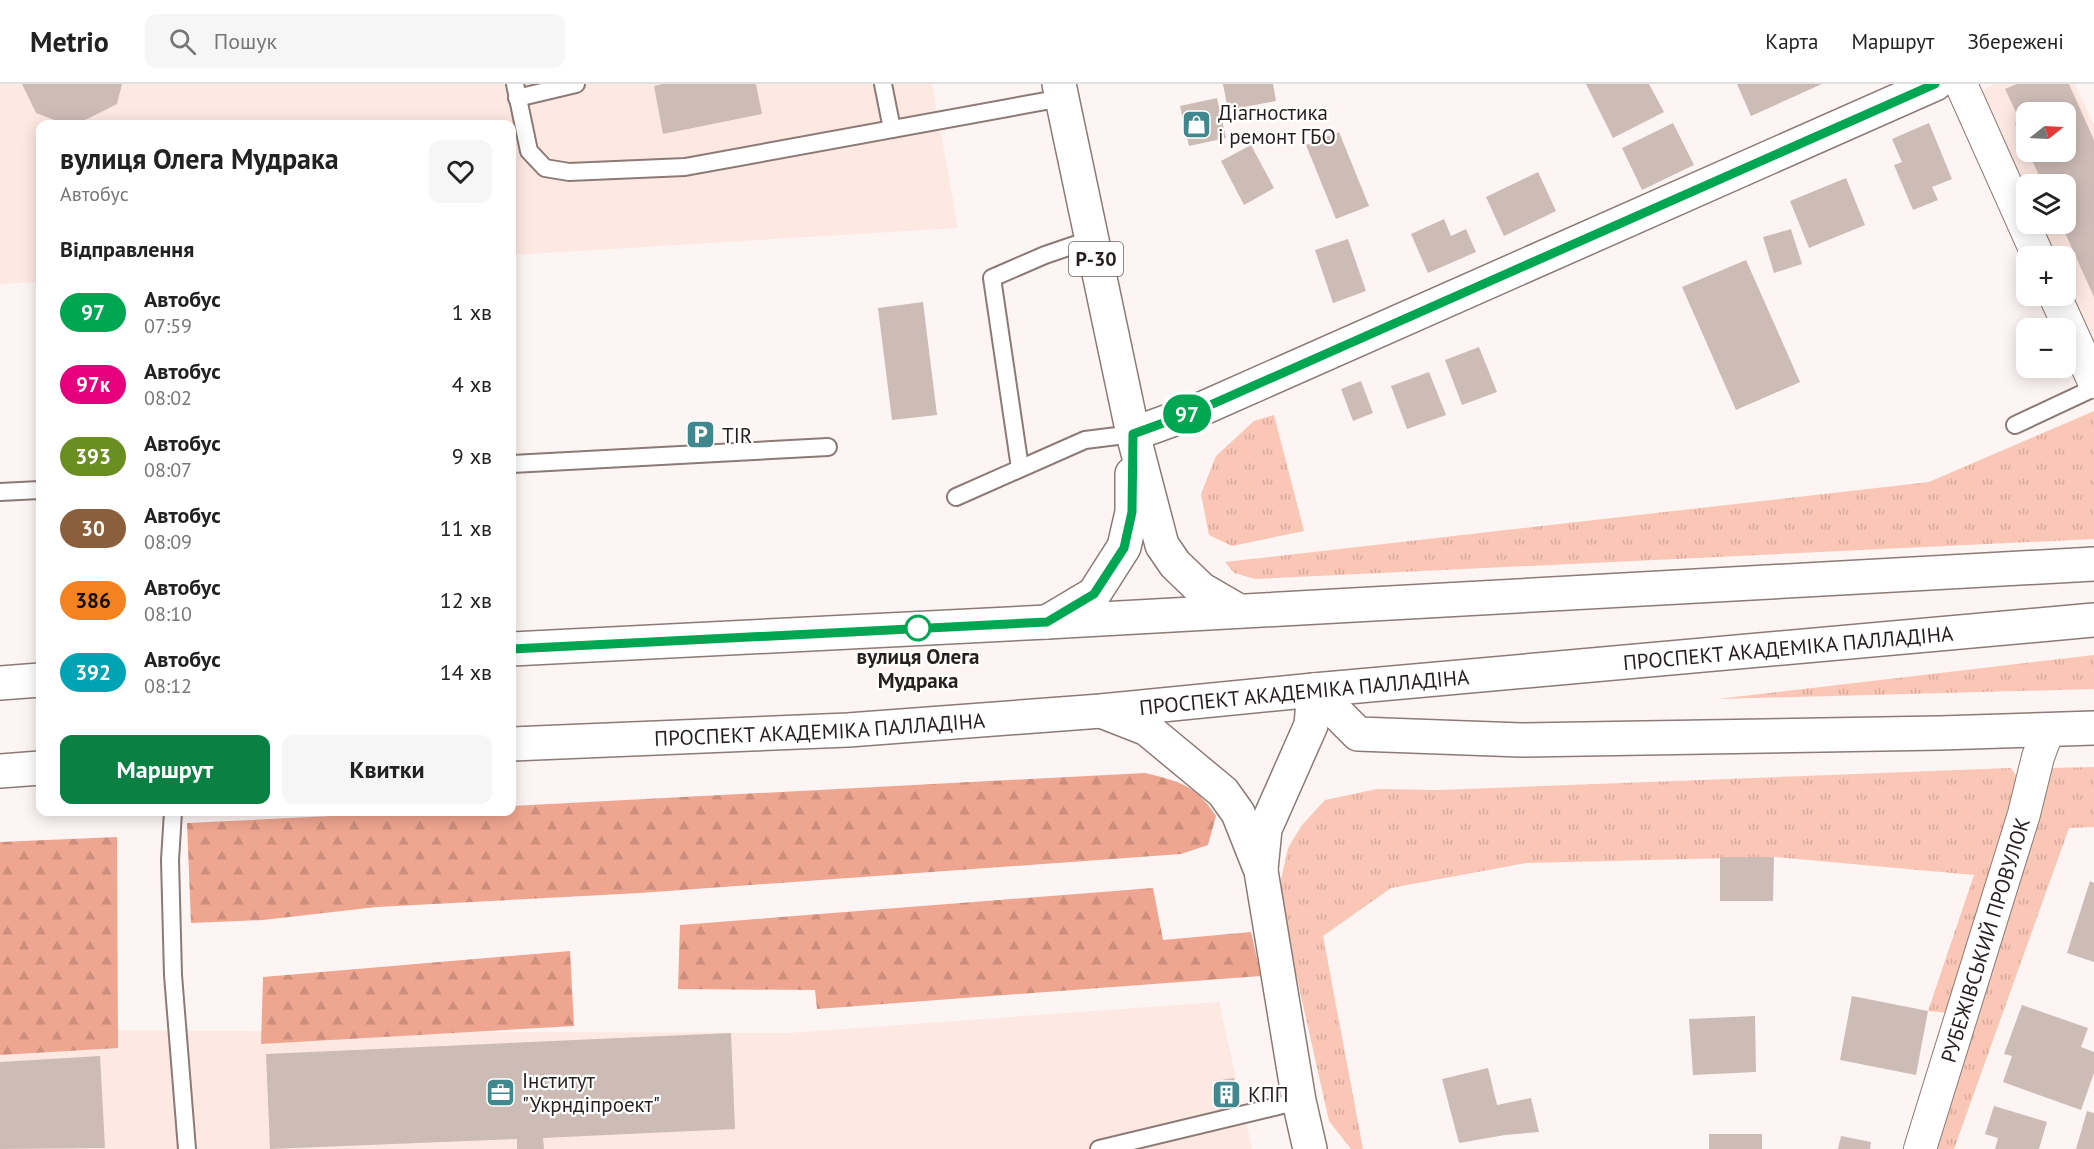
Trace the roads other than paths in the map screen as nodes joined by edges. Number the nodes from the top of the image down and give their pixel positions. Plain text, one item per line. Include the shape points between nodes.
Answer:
1 (576, 84) edge
2 (884, 84) edge
3 (1935, 84) edge
4 (1961, 84) edge
5 (515, 91) edge
6 (1060, 91) edge
7 (892, 129) junction
8 (1092, 239) junction
9 (2034, 246) edge
10 (2060, 306) edge
11 (2094, 382) edge
12 (2094, 388) edge
13 (2015, 426) dead end
14 (1133, 434) junction
15 (828, 447) dead end
16 (516, 464) edge
17 (1020, 468) junction
18 (36, 490) edge
19 (0, 492) edge
20 (956, 497) dead end
21 (2094, 564) edge
22 (1239, 611) junction
23 (2094, 620) edge
24 (1047, 622) junction
25 (516, 649) edge
26 (36, 680) edge
27 (0, 683) edge
28 (1314, 690) junction
29 (1101, 711) junction
30 (2094, 728) edge
31 (2048, 729) junction
32 (516, 744) edge
33 (36, 768) edge
34 (0, 771) edge
35 (173, 816) edge
36 (1261, 871) junction
37 (1299, 1101) junction
38 (187, 1149) edge
39 (1099, 1149) edge
40 (1310, 1149) edge
41 (1920, 1149) edge

1 - 5 lane
2 - 7 lane
3 - 14 main road via 1221,400
4 - 9 street
5 - 7 lane via 529,151 545,168 569,172 685,167
6 - 7 lane
6 - 8 main road, Р-30
8 - 14 main road, Р-30
8 - 17 lane via 992,278
10 - 11 street
12 - 13 lane
14 - 17 lane via 1085,440
14 - 22 main road, Р-30 via 1162,545 1201,589
14 - 24 main road, Р-30 via 1132,512 1124,548 1094,594
15 - 16 lane
17 - 20 lane
18 - 19 lane
21 - 22 main road
22 - 24 main road
23 - 28 main road, ПРОСПЕКТ АКАДЕМІКА ПАЛЛАДІНА
24 - 25 main road
26 - 27 main road
28 - 29 main road, ПРОСПЕКТ АКАДЕМІКА ПАЛЛАДІНА
28 - 31 main road via 1358,734 1521,740
28 - 36 main road via 1311,725 1265,829
29 - 32 main road, ПРОСПЕКТ АКАДЕМІКА ПАЛЛАДІНА via 848,730
29 - 36 main road via 1147,729 1223,792 1239,813
30 - 31 main road
31 - 41 street, РУБЕЖІВСЬКИЙ ПРОВУЛОК
33 - 34 main road
35 - 38 lane via 173,975
36 - 37 main road
37 - 39 lane
37 - 40 main road

